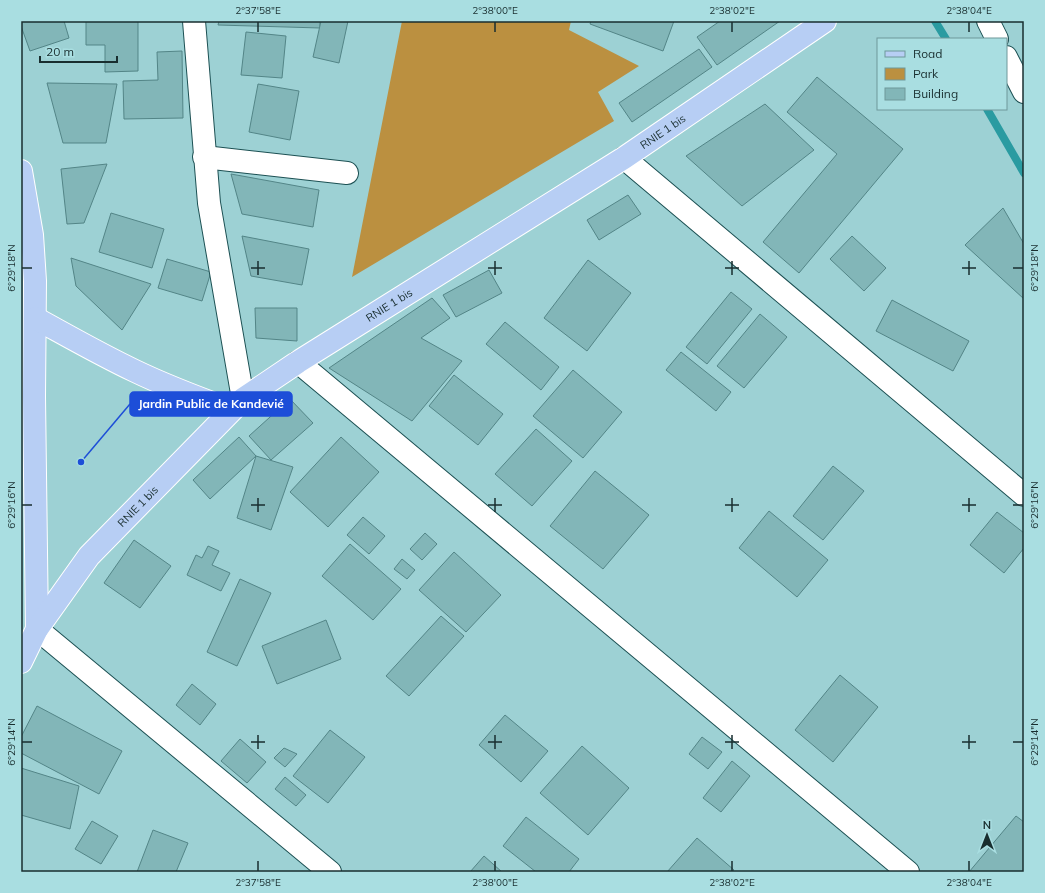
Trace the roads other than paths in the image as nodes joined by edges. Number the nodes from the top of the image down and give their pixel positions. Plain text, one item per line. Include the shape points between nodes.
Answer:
1 (194, 21) edge
2 (825, 21) edge
3 (988, 21) edge
4 (996, 38) edge
5 (1007, 59) edge
6 (1024, 92) edge
7 (204, 157) junction
8 (624, 158) junction
9 (21, 171) edge
10 (347, 173) dead end
11 (35, 318) junction
12 (298, 362) junction
13 (237, 404) junction
14 (1024, 495) edge
15 (38, 628) junction
16 (21, 662) edge
17 (330, 872) edge
18 (908, 872) edge

1 - 7 street
2 - 8 main road, RNIE 1 bis
3 - 4 street
5 - 6 street
7 - 10 street
7 - 13 street
8 - 12 main road, RNIE 1 bis
8 - 14 street
9 - 11 main road via 32,235
11 - 13 main road via 135,371 188,394
11 - 15 main road
12 - 13 main road, RNIE 1 bis
12 - 18 street
13 - 15 main road, RNIE 1 bis via 89,556
15 - 16 main road, RNIE 1 bis
15 - 17 street

